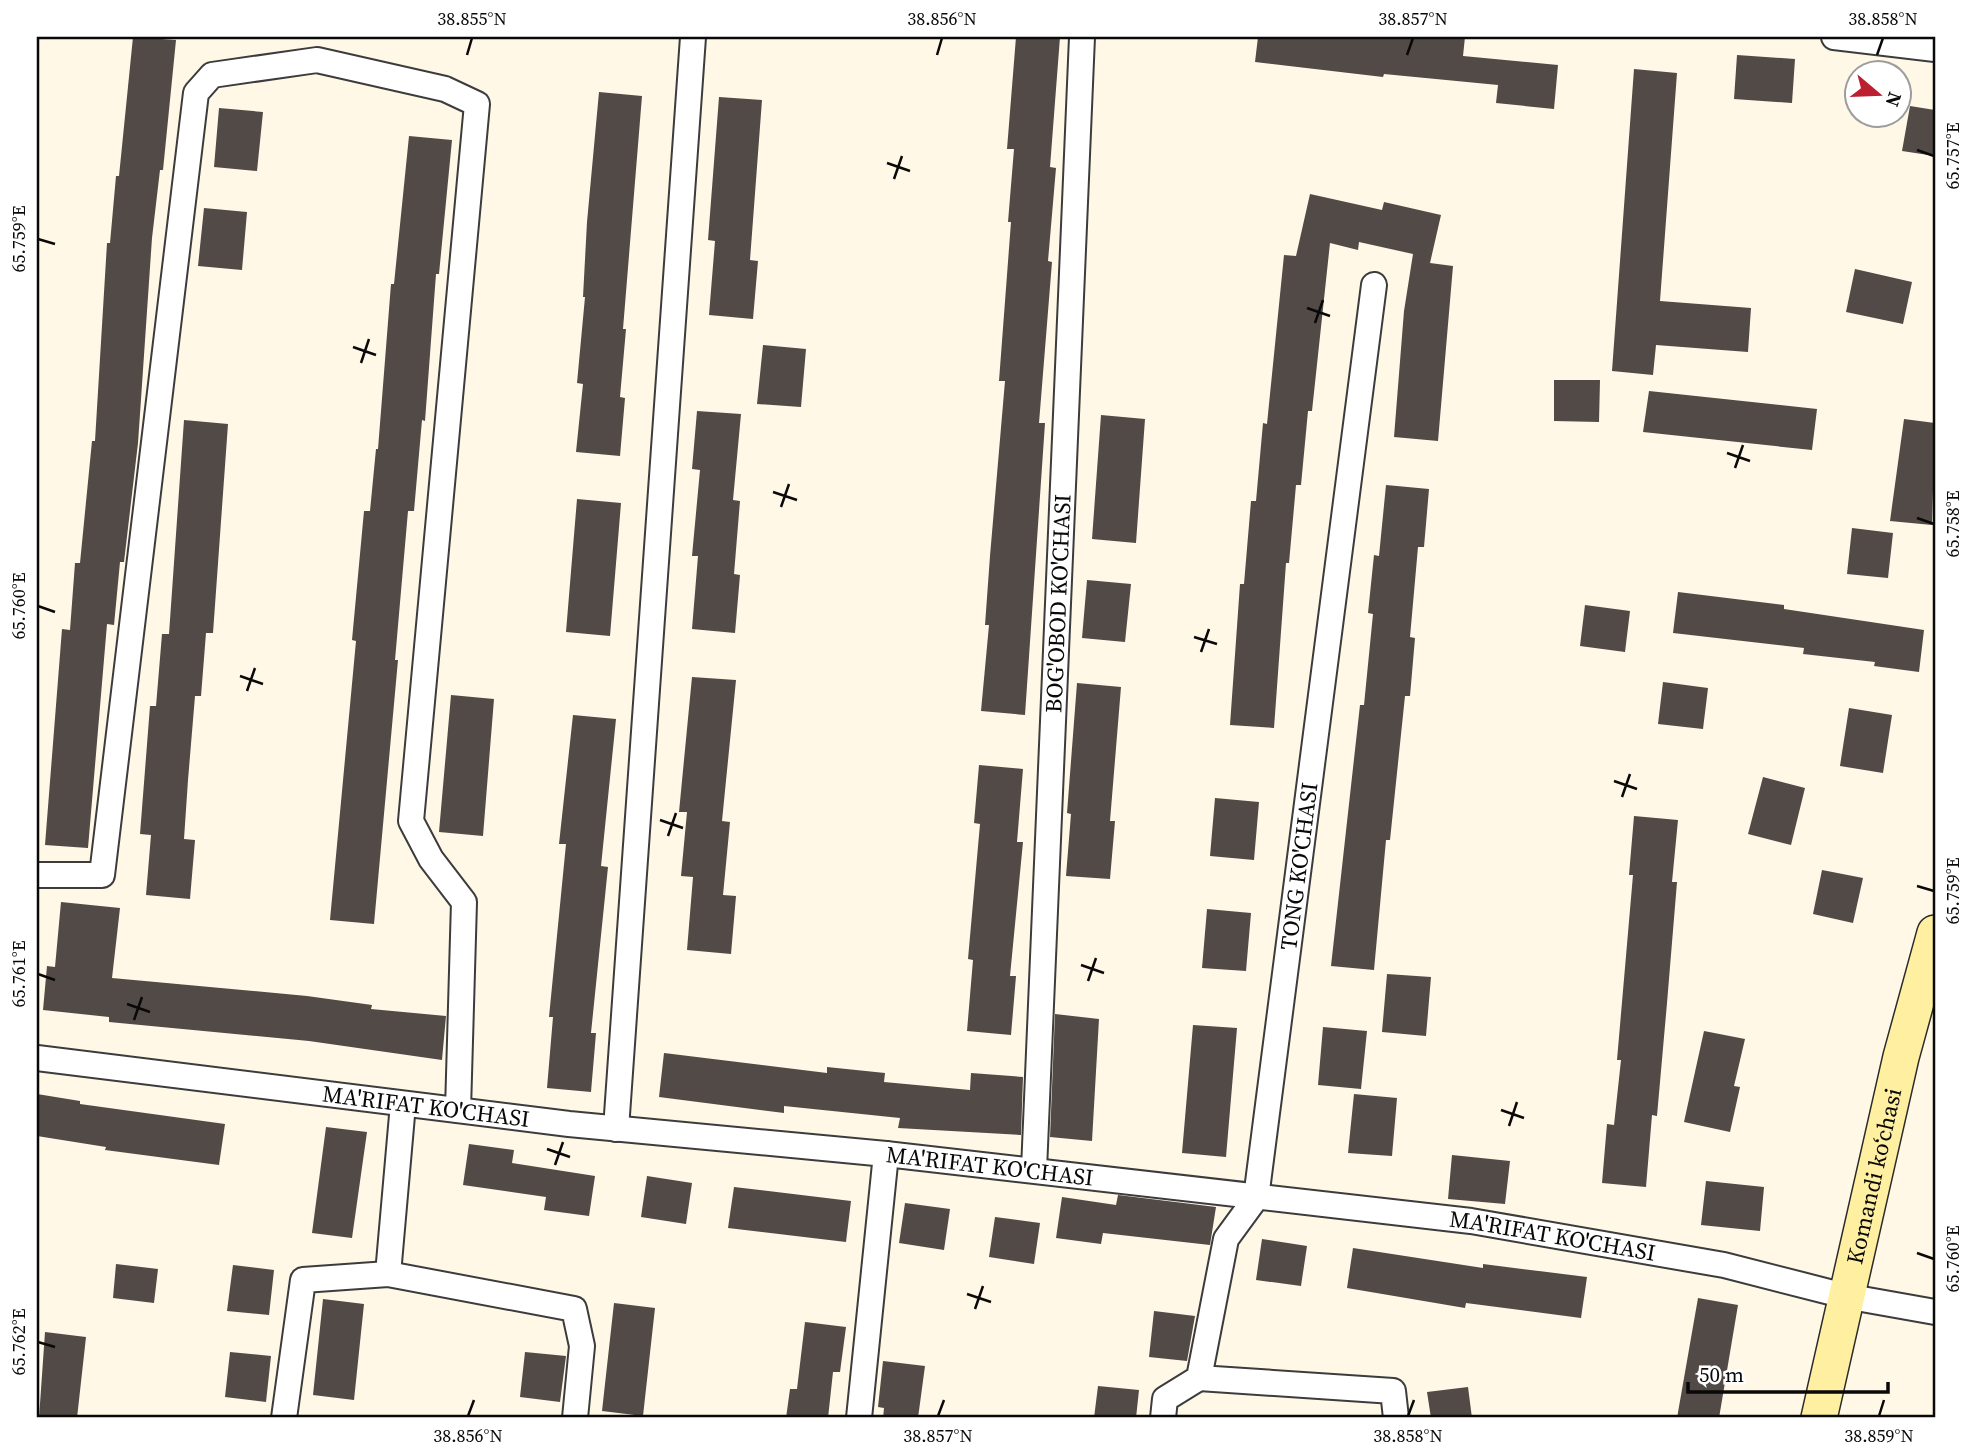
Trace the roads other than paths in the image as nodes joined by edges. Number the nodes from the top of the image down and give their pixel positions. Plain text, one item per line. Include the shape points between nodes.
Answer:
1 (693, 37) edge
2 (1082, 37) edge
3 (1834, 37) edge
4 (319, 49) edge
5 (1935, 50) edge
6 (1374, 285) dead end
7 (37, 875) edge
8 (1935, 933) edge
9 (37, 1058) edge
10 (403, 1104) junction
11 (458, 1110) junction
12 (616, 1129) junction
13 (886, 1154) junction
14 (1034, 1170) junction
15 (1256, 1198) junction
16 (388, 1274) junction
17 (1845, 1296) junction
18 (1935, 1312) edge
19 (1199, 1378) junction
20 (284, 1418) edge
21 (575, 1418) edge
22 (859, 1418) edge
23 (1163, 1418) edge
24 (1396, 1418) edge
25 (1819, 1418) edge

1 - 12 street
2 - 14 street, BOG'OBOD KO'CHASI
3 - 5 street
4 - 7 street via 212,75 196,93 102,875
4 - 11 street via 445,89 477,104 411,821 431,859 464,902
6 - 15 street, TONG KO'CHASI
8 - 17 main road, Komandi ko‘chasi
9 - 10 street, MA'RIFAT KO'CHASI
10 - 11 street, MA'RIFAT KO'CHASI
10 - 16 street
11 - 12 street, MA'RIFAT KO'CHASI
12 - 13 street, MA'RIFAT KO'CHASI
13 - 14 street, MA'RIFAT KO'CHASI
13 - 22 street
14 - 15 street, MA'RIFAT KO'CHASI
15 - 17 street, MA'RIFAT KO'CHASI via 1471,1222 1724,1265
15 - 19 street, TONG KO'CHASI via 1226,1239
16 - 20 street via 303,1280
16 - 21 street via 574,1308 582,1346
17 - 18 street, MA'RIFAT KO'CHASI
17 - 25 main road, Komandi ko‘chasi
19 - 23 street via 1165,1399
19 - 24 street via 1393,1391

